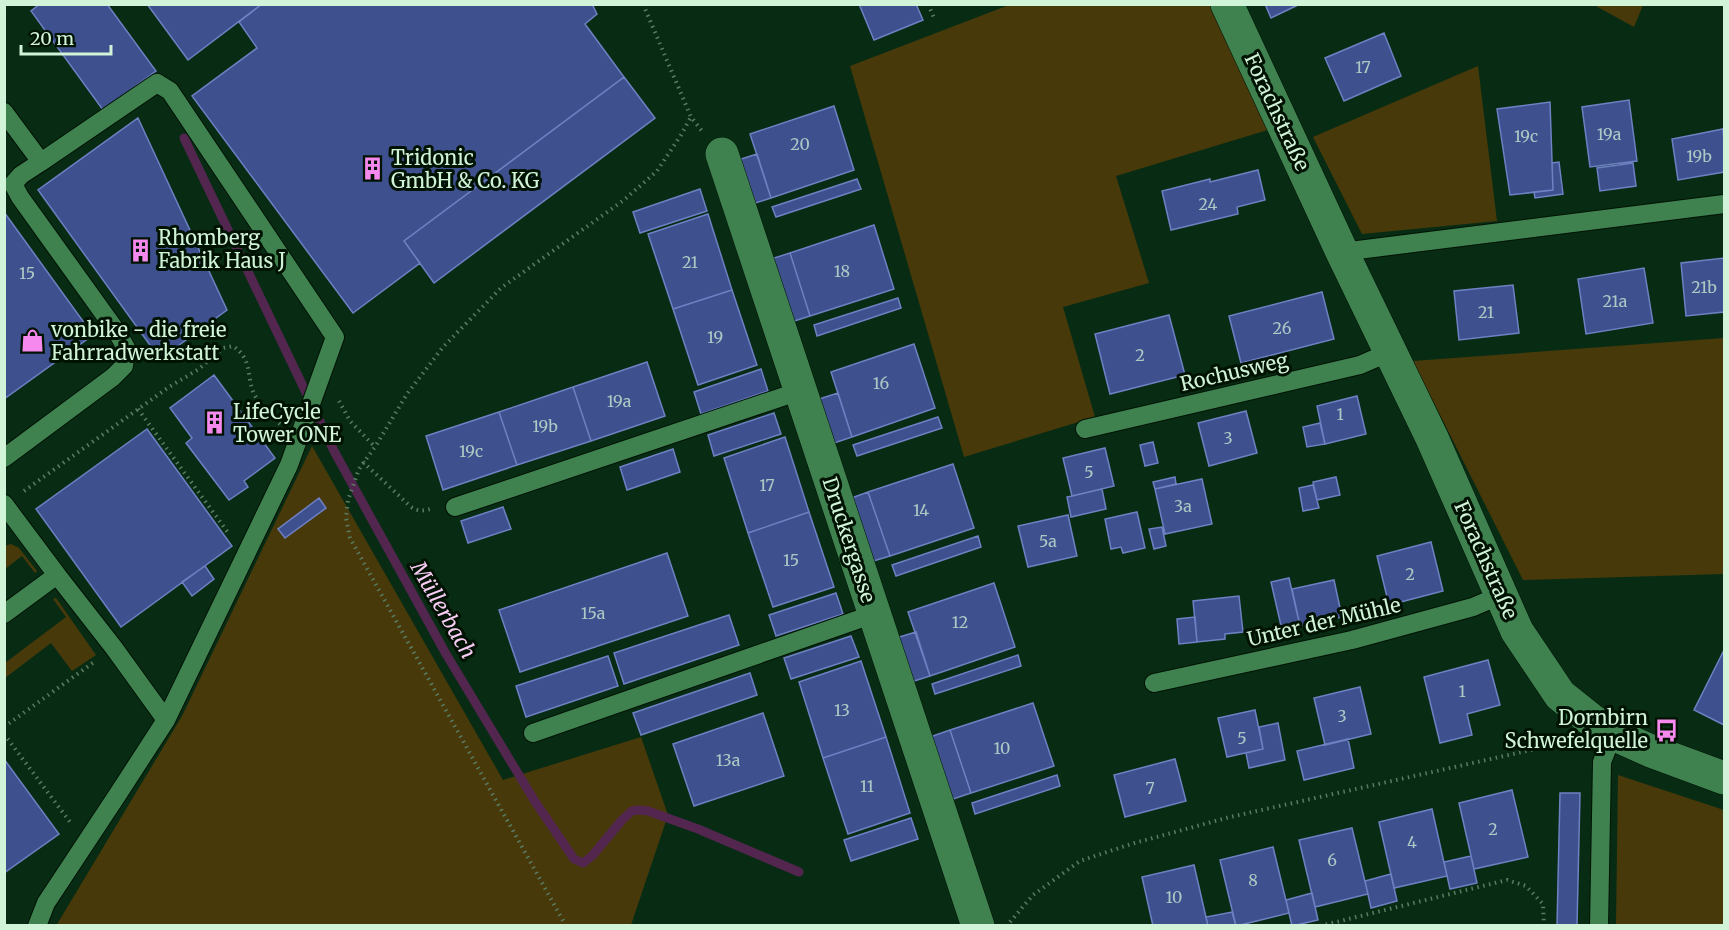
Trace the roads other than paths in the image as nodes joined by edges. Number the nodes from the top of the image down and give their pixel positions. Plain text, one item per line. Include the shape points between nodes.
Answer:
1 (1227, 4) edge
2 (4, 112) edge
3 (722, 154) dead end
4 (41, 162) junction
5 (9, 182) edge
6 (1725, 204) edge
7 (1342, 252) junction
8 (1390, 352) junction
9 (800, 391) junction
10 (1085, 429) dead end
11 (4, 458) edge
12 (5, 505) edge
13 (455, 507) road end
14 (57, 575) junction
15 (1501, 595) junction
16 (4, 614) edge
17 (874, 614) junction
18 (1154, 683) dead end
19 (166, 720) junction
20 (1601, 727) junction
21 (533, 733) dead end
22 (1725, 778) edge
23 (36, 926) edge
24 (978, 926) edge
25 (1599, 926) edge

1 - 7 street, Forachstraße
2 - 4 lane
3 - 9 street, Druckergasse
4 - 5 lane
4 - 19 lane via 157,83 170,91 335,337 289,465
5 - 11 lane via 126,348 124,366 113,377
6 - 7 lane
7 - 8 street, Forachstraße
8 - 10 lane, Rochusweg via 1360,365
8 - 15 street, Forachstraße
9 - 13 lane
9 - 17 street, Druckergasse
12 - 14 lane
14 - 16 lane
14 - 19 lane
15 - 18 lane, Unter der Mühle via 1473,607 1352,640
15 - 20 street, Forachstraße via 1517,631 1560,695
17 - 21 lane
17 - 24 street, Druckergasse
19 - 23 lane via 46,903
20 - 22 street, Forachstraße via 1651,751
20 - 25 lane

